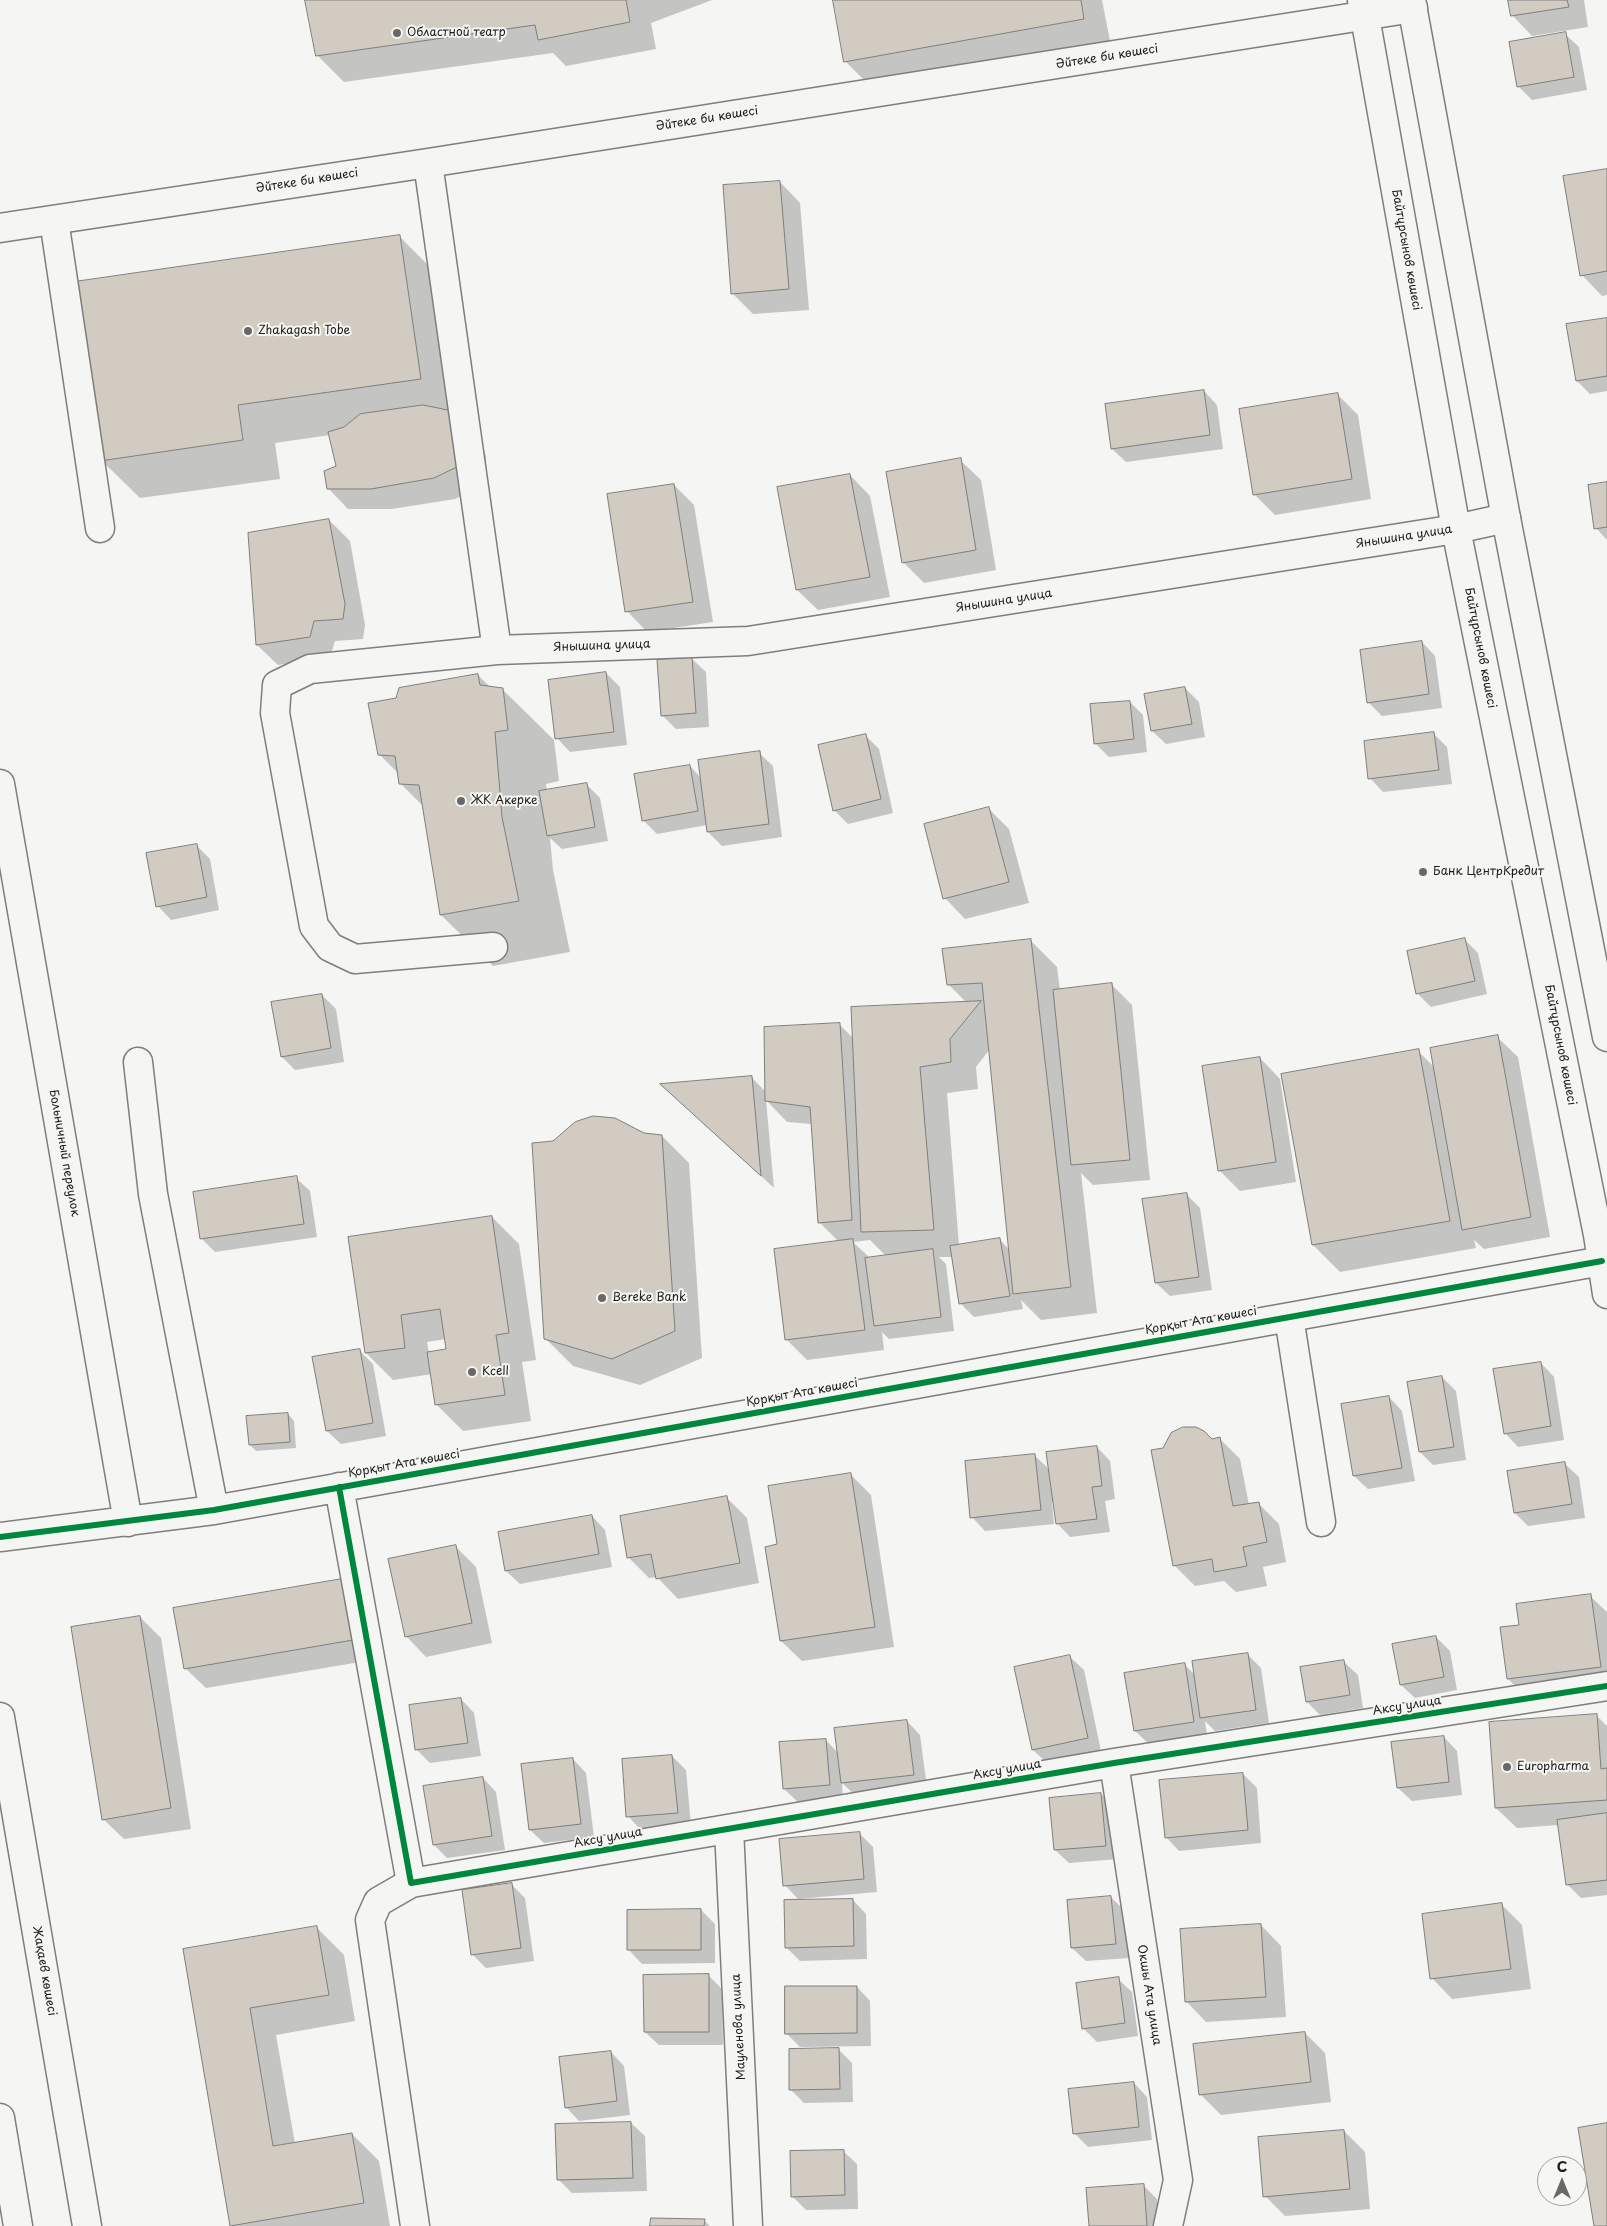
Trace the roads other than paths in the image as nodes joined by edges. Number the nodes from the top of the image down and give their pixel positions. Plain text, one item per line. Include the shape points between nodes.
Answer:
1 (1412, 4) edge
2 (1363, 8) edge
3 (428, 163) junction
4 (54, 220) junction
5 (0, 228) edge
6 (1506, 518) junction
7 (100, 528) dead end
8 (1456, 529) junction
9 (497, 650) junction
10 (0, 784) edge
11 (493, 947) dead end
12 (1607, 1036) edge
13 (138, 1062) dead end
14 (1604, 1260) edge
15 (1607, 1294) edge
16 (1289, 1317) junction
17 (339, 1487) junction
18 (214, 1510) junction
19 (128, 1522) junction
20 (1321, 1522) dead end
21 (0, 1537) edge
22 (1607, 1686) edge
23 (0, 1717) edge
24 (1114, 1763) junction
25 (729, 1828) junction
26 (411, 1883) junction
27 (0, 2118) edge
28 (18, 2226) edge
29 (87, 2226) edge
30 (415, 2226) edge
31 (748, 2226) edge
32 (1168, 2226) edge

1 - 2 street, Әйтеке би көшесі
1 - 6 street
2 - 3 street, Әйтеке би көшесі
2 - 8 street, Байтұрсынов көшесі
3 - 4 street, Әйтеке би көшесі
3 - 9 street
4 - 5 street, Әйтеке би көшесі
4 - 7 street
6 - 8 street, Янышина улица
6 - 12 street
8 - 9 street, Янышина улица via 748,641
8 - 14 street, Байтұрсынов көшесі
9 - 11 street, Янышина улица via 310,669 277,685 275,713 314,926 330,947 355,960
10 - 19 street, Больничный переулок
13 - 18 street via 153,1194
14 - 15 street, Байтұрсынов көшесі
14 - 16 street, Қорқыт Ата көшесі
16 - 17 street, Қорқыт Ата көшесі
16 - 20 street
17 - 18 street, Қорқыт Ата көшесі
17 - 26 street
18 - 19 street, Қорқыт Ата көшесі
19 - 21 street, Қорқыт Ата көшесі
22 - 24 street, Аксу улица
23 - 29 street, Жақаев көшесі
24 - 25 street, Аксу улица
24 - 32 street, Окшы Ата улица via 1178,2180
25 - 26 street, Аксу улица
25 - 31 street, Мауленова улица
26 - 30 street via 378,1902 370,1920
27 - 28 street

